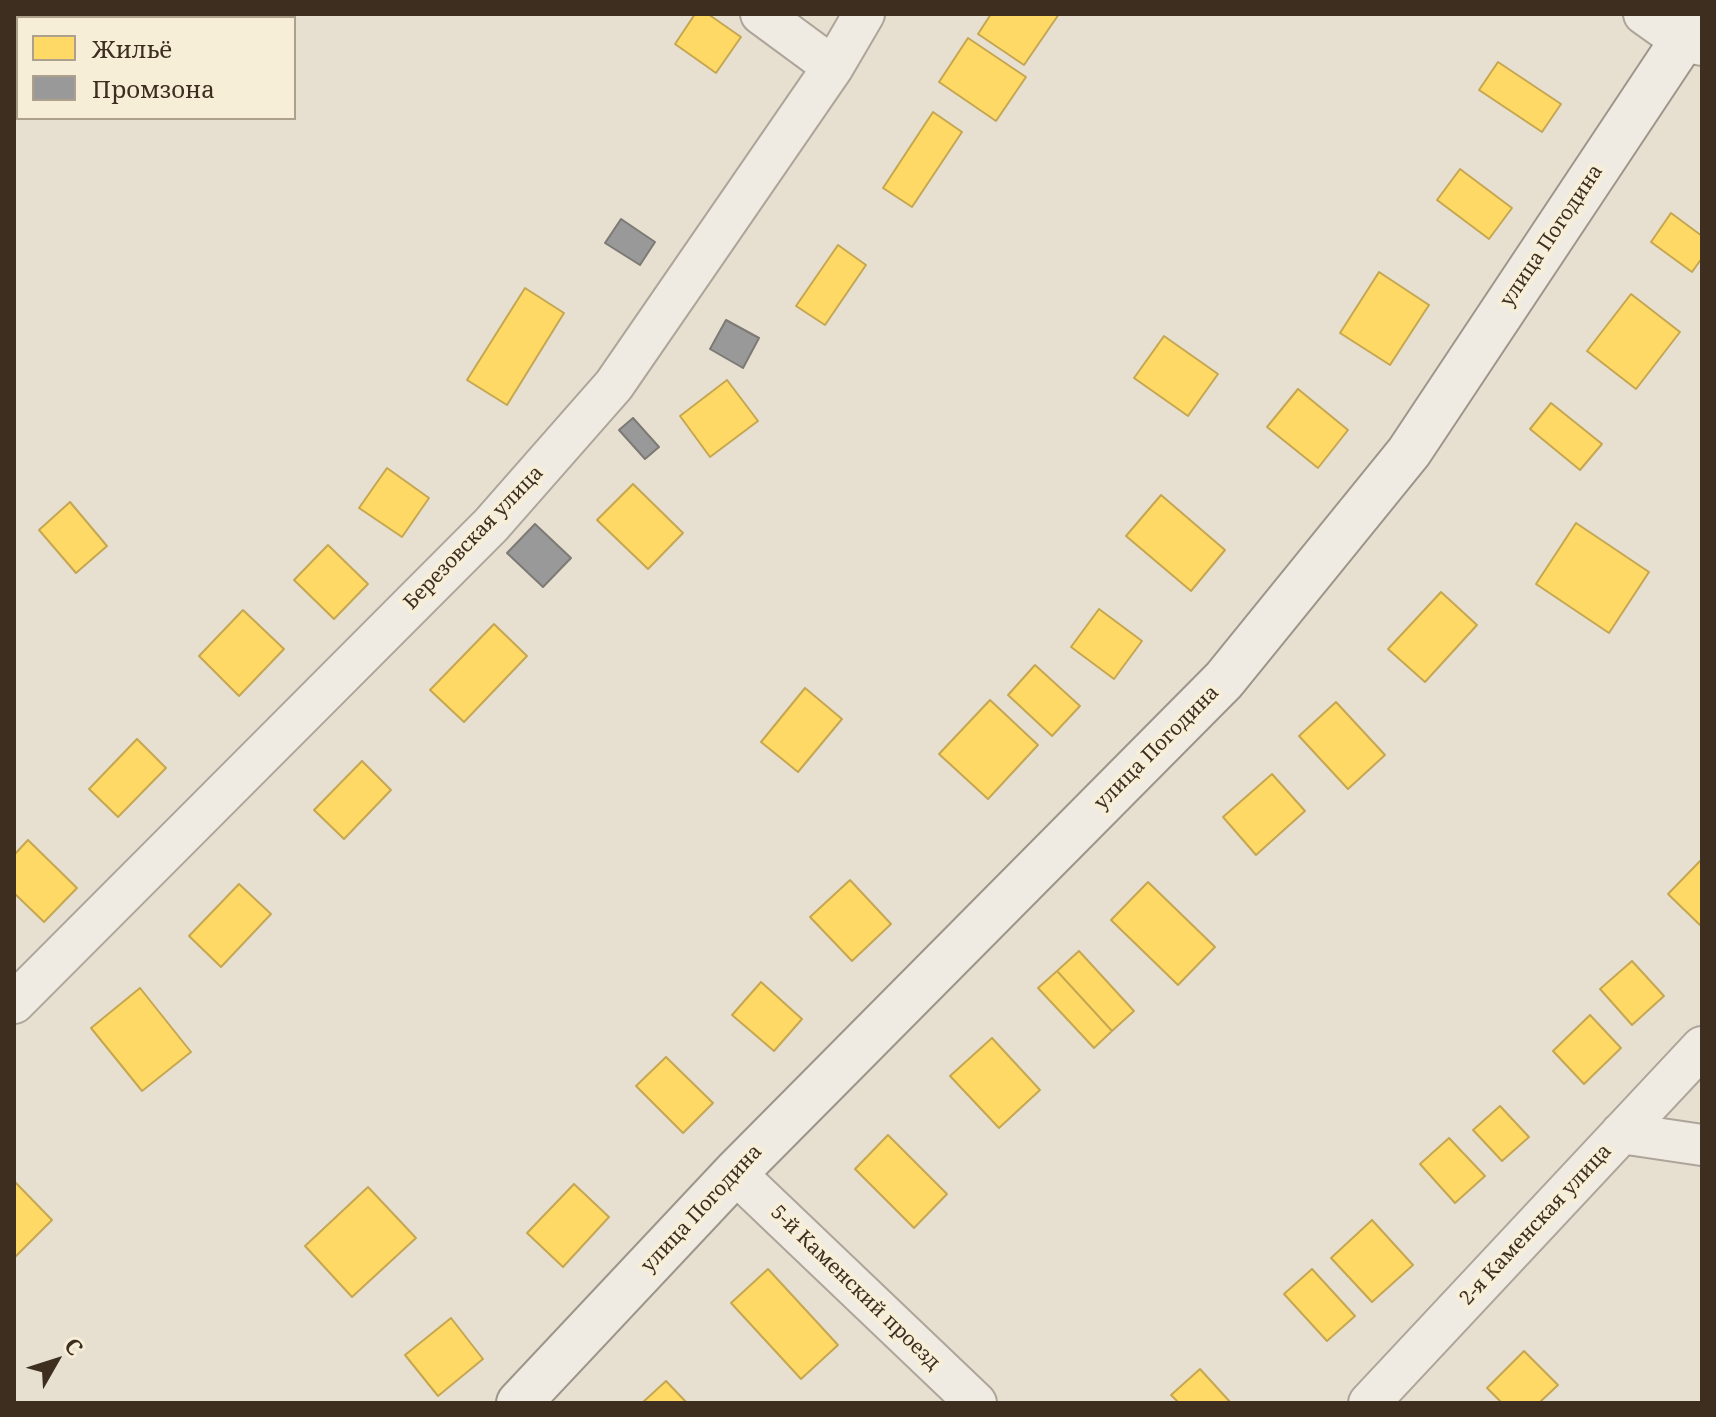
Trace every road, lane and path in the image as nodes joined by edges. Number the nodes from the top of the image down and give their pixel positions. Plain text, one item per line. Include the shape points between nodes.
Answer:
1 (761, 14) edge
2 (864, 14) edge
3 (1644, 14) edge
4 (1695, 33) edge
5 (833, 67) junction
6 (14, 1003) edge
7 (1702, 1047) edge
8 (1621, 1133) junction
9 (1702, 1145) edge
10 (735, 1173) junction
11 (519, 1403) edge
12 (976, 1403) edge
13 (1369, 1403) edge

1 - 5 street
2 - 5 street, Березовская улица
3 - 4 street
4 - 10 street, улица Погодина via 1409,452 1224,680
5 - 6 street, Березовская улица via 614,385 491,525
7 - 8 street, 2-я Каменская улица
8 - 9 street
8 - 13 street, 2-я Каменская улица
10 - 11 street, улица Погодина
10 - 12 street, 5-й Каменский проезд

